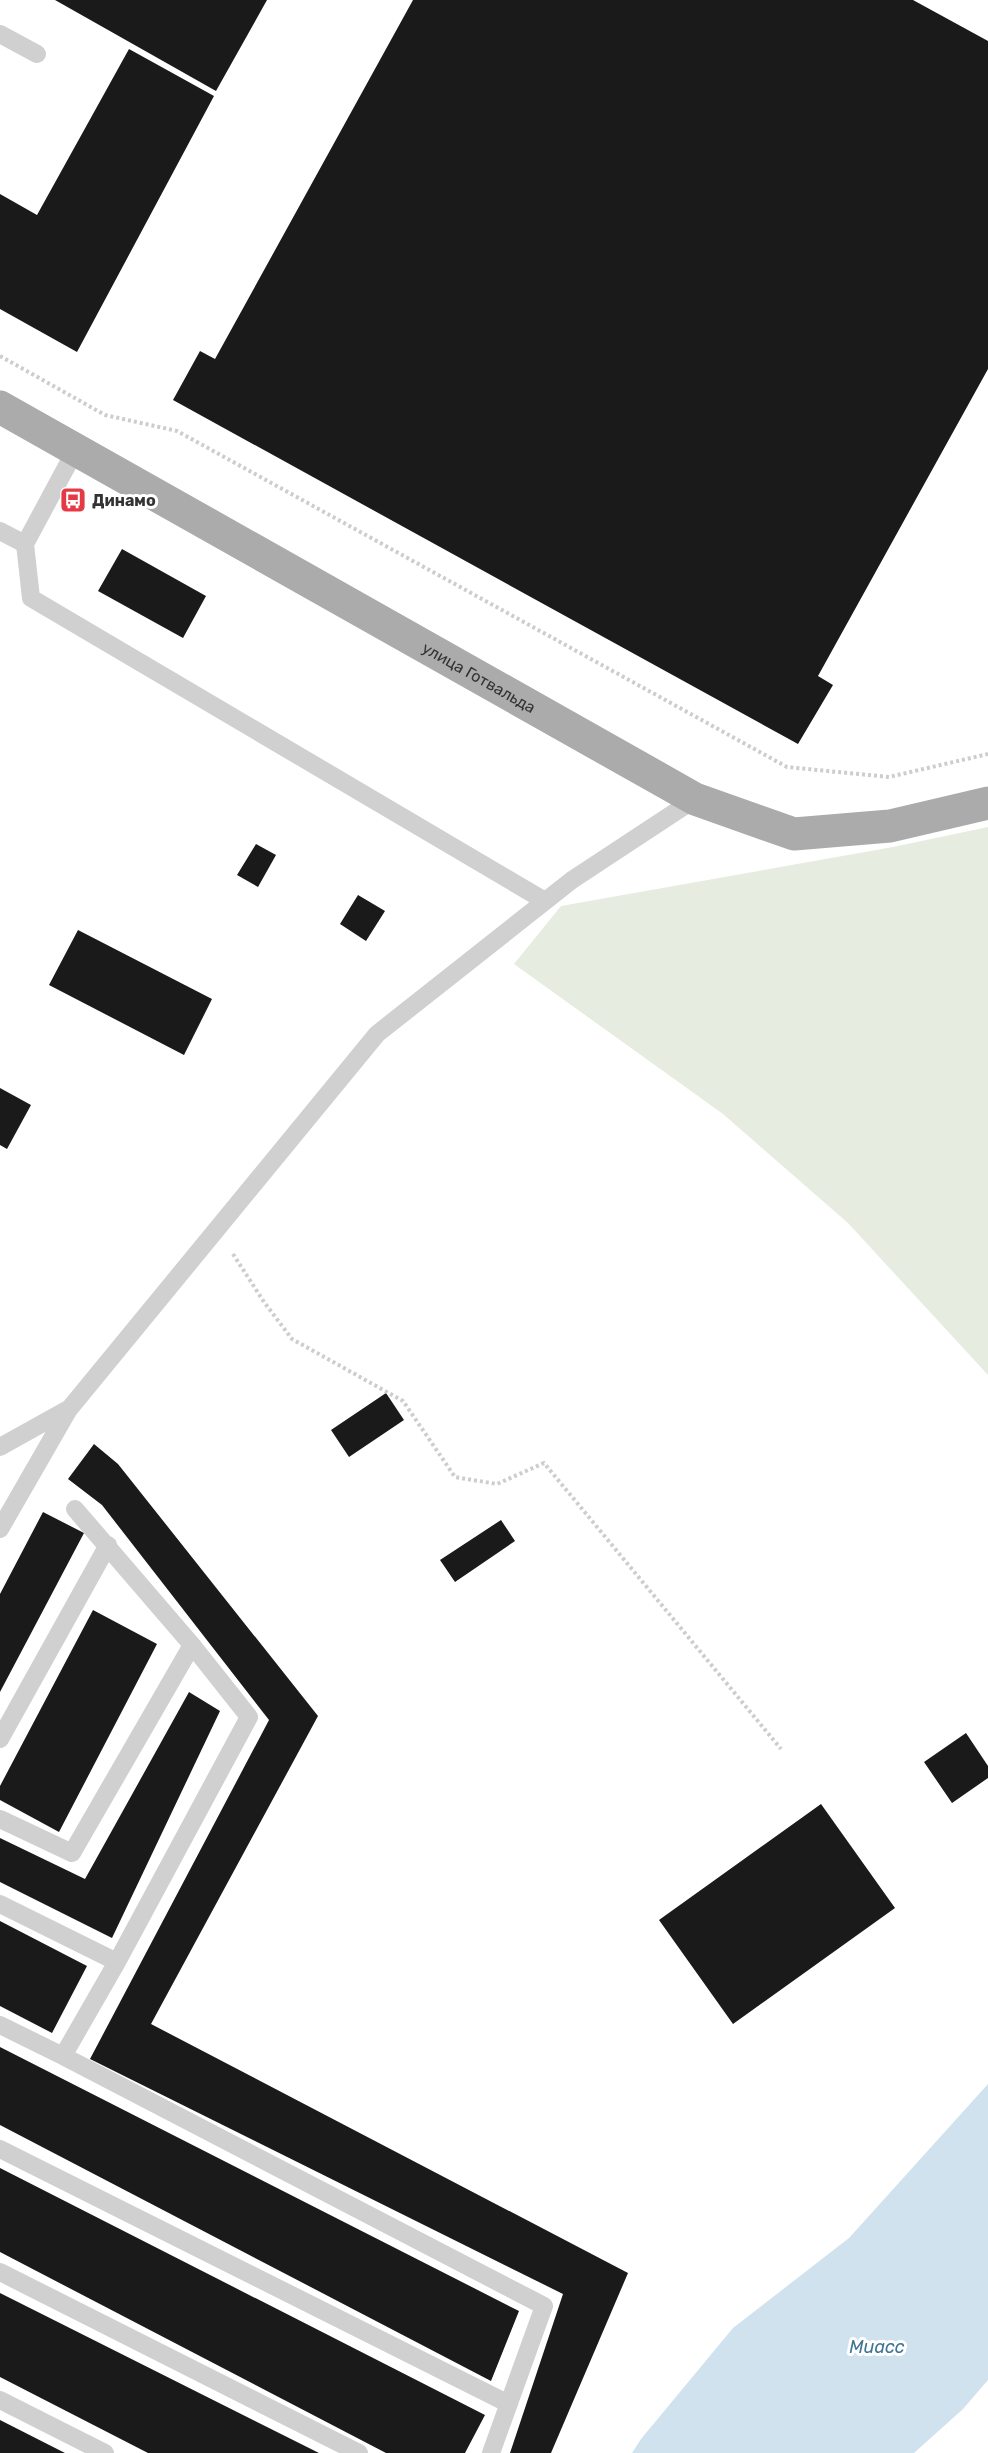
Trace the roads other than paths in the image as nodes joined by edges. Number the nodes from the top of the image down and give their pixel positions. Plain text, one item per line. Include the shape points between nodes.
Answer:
1 (0, 34) edge
2 (37, 54) dead end
3 (0, 407) edge
4 (76, 448) junction
5 (0, 531) edge
6 (25, 544) junction
7 (695, 799) junction
8 (988, 803) edge
9 (545, 901) junction
10 (70, 1408) junction
11 (0, 1447) edge
12 (75, 1509) dead end
13 (0, 1529) edge
14 (108, 1545) junction
15 (192, 1645) junction
16 (0, 1739) edge
17 (0, 1819) edge
18 (0, 1904) edge
19 (117, 1962) junction
20 (0, 2025) edge
21 (63, 2056) junction
22 (0, 2149) edge
23 (0, 2272) edge
24 (0, 2400) edge
25 (509, 2404) junction
26 (105, 2453) edge
27 (359, 2453) edge
28 (490, 2453) edge

1 - 2 lane
3 - 4 main road, улица Готвальда
4 - 6 lane
4 - 7 main road, улица Готвальда
5 - 6 lane
6 - 9 lane via 31,598
7 - 8 main road, улица Готвальда via 794,834 890,826
7 - 9 lane
9 - 10 lane via 377,1034
10 - 11 lane
10 - 13 lane
12 - 14 lane
14 - 15 lane
14 - 16 lane
15 - 17 lane via 72,1853
15 - 19 lane via 249,1717
18 - 19 lane
19 - 21 lane
20 - 21 lane
21 - 25 lane via 544,2306
22 - 25 lane
23 - 27 lane
24 - 26 lane
25 - 28 lane

